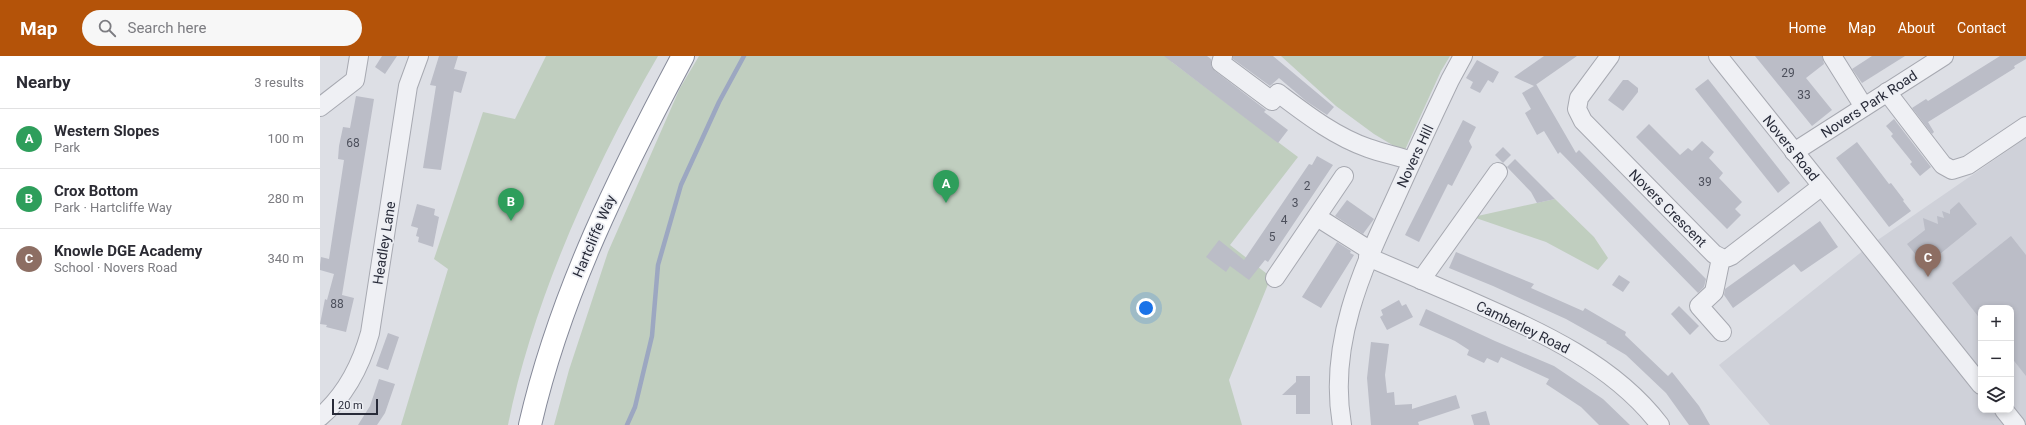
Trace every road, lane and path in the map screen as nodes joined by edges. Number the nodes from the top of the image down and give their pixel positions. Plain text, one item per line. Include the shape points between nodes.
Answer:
1 (358, 56) edge
2 (419, 56) edge
3 (683, 56) edge
4 (1223, 56) edge
5 (1463, 56) edge
6 (1610, 56) edge
7 (1718, 56) edge
8 (1832, 56) edge
9 (1939, 57) edge
10 (1887, 92) junction
11 (320, 107) edge
12 (1864, 107) junction
13 (2026, 126) edge
14 (1794, 152) junction
15 (1412, 161) junction
16 (1498, 172) dead end
17 (1344, 176) dead end
18 (1822, 186) junction
19 (1317, 217) junction
20 (1369, 254) junction
21 (1721, 258) junction
22 (1275, 278) dead end
23 (1421, 280) junction
24 (1722, 332) dead end
25 (1978, 381) edge
26 (2006, 413) edge
27 (320, 417) edge
28 (530, 425) edge
29 (1342, 425) edge
30 (1660, 425) edge
31 (2016, 425) edge

1 - 11 street via 355,80
2 - 27 street, Headley Lane via 408,86 366,348 353,377 332,407
3 - 28 highway, Hartcliffe Way via 610,197 580,268 547,357
4 - 15 street via 1221,63 1272,101 1278,93 1317,122 1350,140
5 - 15 street, Novers Hill
6 - 21 street, Novers Crescent via 1579,98 1577,109 1583,121 1714,254
7 - 14 street, Novers Road
8 - 12 street
9 - 10 street, Novers Park Road
10 - 12 street, Novers Park Road
10 - 13 street via 1943,166 1952,170 1968,165
12 - 14 street, Novers Park Road
14 - 18 street, Novers Road
15 - 20 street, Novers Hill
16 - 23 street
17 - 19 street
18 - 21 street via 1731,256
18 - 25 street, Novers Road
19 - 20 street, Camberley Road
19 - 22 street
20 - 23 street, Camberley Road
20 - 29 street, Novers Hill via 1350,307 1342,340 1338,391
21 - 24 street via 1714,292 1699,306
23 - 30 street, Camberley Road via 1529,327 1570,349 1624,387
26 - 31 street

